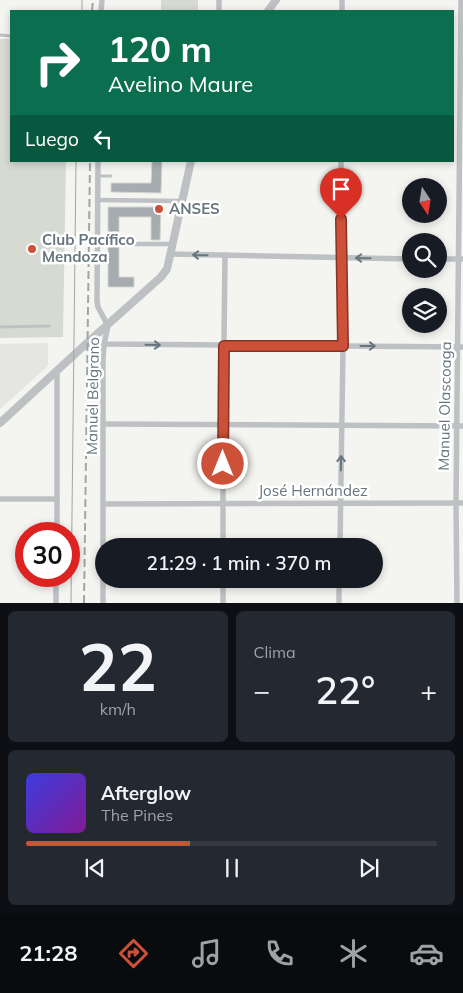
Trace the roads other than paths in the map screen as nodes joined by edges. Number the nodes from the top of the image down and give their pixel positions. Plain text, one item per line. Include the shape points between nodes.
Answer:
1 (462, 0) edge
2 (462, 25) edge
3 (458, 142) edge
4 (98, 162) edge
5 (190, 162) edge
6 (341, 162) edge
7 (98, 176) junction
8 (111, 176) dead end
9 (98, 200) junction
10 (182, 201) junction
11 (122, 244) dead end
12 (172, 244) junction
13 (170, 254) junction
14 (224, 255) junction
15 (341, 258) junction
16 (402, 259) edge
17 (447, 259) edge
18 (461, 259) edge
19 (0, 326) edge
20 (49, 326) dead end
21 (108, 326) junction
22 (91, 340) junction
23 (104, 344) junction
24 (224, 346) junction
25 (343, 346) junction
26 (461, 347) edge
27 (57, 370) junction
28 (0, 423) edge
29 (104, 424) junction
30 (223, 425) junction
31 (342, 426) junction
32 (460, 426) edge
33 (0, 499) edge
34 (57, 500) junction
35 (456, 503) junction
36 (463, 503) edge
37 (103, 504) junction
38 (223, 504) junction
39 (340, 504) junction
40 (57, 522) edge
41 (223, 538) edge
42 (340, 538) edge
43 (56, 587) edge
44 (223, 588) edge
45 (339, 588) edge
46 (56, 603) edge
47 (103, 603) edge
48 (223, 603) edge
49 (339, 603) edge
50 (456, 603) edge

1 - 2 street, Manuel Olascoaga
2 - 3 street, Manuel Olascoaga
3 - 18 street, Manuel Olascoaga
4 - 7 street, Manuel Belgrano
5 - 10 street
6 - 15 street
7 - 8 lane
7 - 9 street, Manuel Belgrano
9 - 10 street
9 - 21 street, Manuel Belgrano via 97,301
10 - 12 street
11 - 12 street
12 - 13 street
14 -> 13 street
13 - 21 street via 167,270 161,277
14 - 15 street
14 - 24 street
16 -> 15 street
15 - 25 street
17 - 18 street
18 - 26 street, Manuel Olascoaga
19 - 20 lane
21 - 22 street
21 - 23 street, Manuel Belgrano
22 - 23 street
22 - 27 street
23 -> 24 street
23 - 29 street, Manuel Belgrano
24 - 25 street
24 - 30 street
25 -> 26 street
25 - 31 street
26 - 32 street, Manuel Olascoaga
27 - 28 street
27 - 34 street
29 - 30 street
29 - 37 street, Manuel Belgrano
30 - 31 street
30 - 38 street
31 - 32 street
39 -> 31 street
32 - 35 street, Manuel Olascoaga
33 - 34 street
34 - 40 street
35 - 36 street, José Hernández
35 - 39 street, José Hernández
35 - 50 street, Manuel Olascoaga
37 - 38 street, José Hernández
37 - 47 street, Manuel Belgrano
38 - 39 street, José Hernández
38 - 41 street
39 - 42 street
43 - 46 street
44 - 48 street
45 - 49 street

